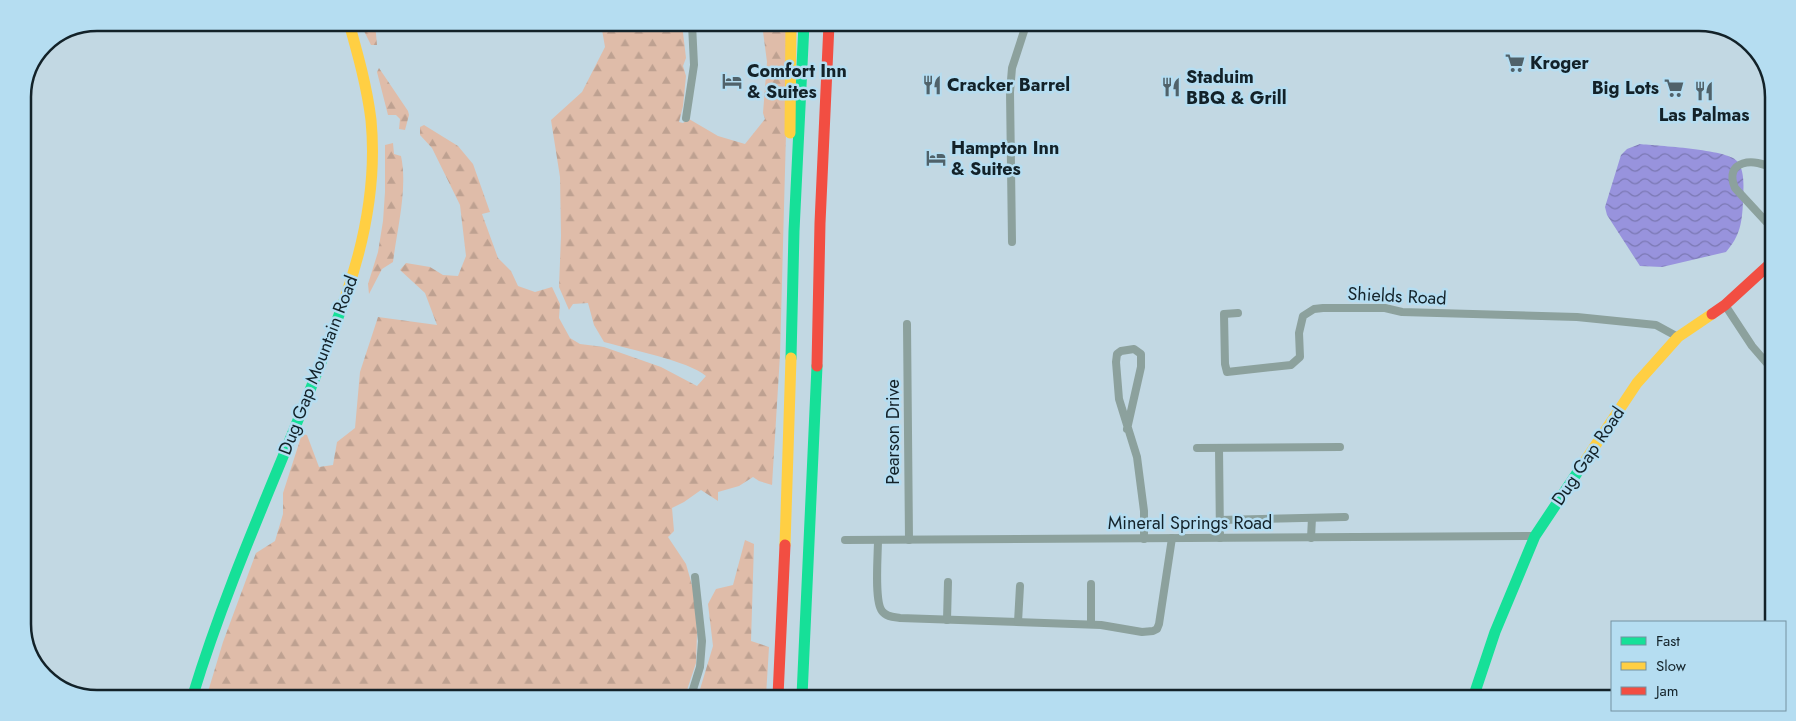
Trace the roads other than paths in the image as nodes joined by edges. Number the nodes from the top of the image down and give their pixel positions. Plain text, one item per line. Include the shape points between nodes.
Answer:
1 (351, 31) edge
2 (692, 31) edge
3 (791, 31) edge
4 (804, 31) edge
5 (829, 31) edge
6 (839, 31) edge
7 (1024, 31) edge
8 (827, 79) junction
9 (686, 118) dead end
10 (1765, 165) edge
11 (1765, 220) edge
12 (794, 231) junction
13 (1012, 242) dead end
14 (1765, 268) edge
15 (1725, 305) junction
16 (1238, 313) dead end
17 (907, 324) dead end
18 (1678, 337) junction
19 (1765, 361) edge
20 (1128, 429) junction
21 (1340, 447) dead end
22 (1197, 448) dead end
23 (1219, 448) junction
24 (1344, 517) dead end
25 (1312, 518) junction
26 (1220, 520) junction
27 (1535, 536) junction
28 (1144, 538) junction
29 (1172, 538) junction
30 (1220, 538) junction
31 (1311, 538) junction
32 (845, 540) dead end
33 (878, 540) junction
34 (909, 540) junction
35 (695, 577) dead end
36 (948, 582) dead end
37 (1091, 584) dead end
38 (1020, 586) dead end
39 (947, 620) junction
40 (1018, 622) junction
41 (1091, 624) junction
42 (195, 690) edge
43 (693, 690) edge
44 (778, 690) edge
45 (802, 690) edge
46 (1476, 690) edge

1 - 42 main road, Dug Gap Mountain Road via 365,82 372,136 371,188 362,246 308,396 232,579
2 - 9 street via 694,65
3 - 12 main road via 790,148
4 - 12 main road
5 - 8 main road
6 - 8 main road
7 - 13 street via 1012,68 1010,92
8 - 45 main road
10 - 11 street via 1747,161 1740,164 1733,173 1732,182
12 - 44 main road via 788,490
14 - 15 main road, Dug Gap Road
15 - 18 main road, Dug Gap Road
15 - 19 street
16 - 18 street, Shields Road via 1224,314 1228,372 1291,365 1300,357 1299,333 1303,316 1323,308 1577,318 1656,325
17 - 34 street, Pearson Drive
18 - 27 main road, Dug Gap Road via 1637,383
20 - 20 street via 1119,400 1116,362 1121,351 1134,349 1141,354 1141,367
20 - 28 street via 1137,457
21 - 23 street
22 - 23 street
23 - 26 street
24 - 25 street
25 - 26 street
25 - 31 street
26 - 30 street
27 - 31 street, Mineral Springs Road
27 - 46 main road, Dug Gap Road via 1494,632
28 - 29 street, Mineral Springs Road
28 - 34 street, Mineral Springs Road
29 - 30 street, Mineral Springs Road
29 - 41 street via 1157,629 1142,632
30 - 31 street, Mineral Springs Road
32 - 33 street, Mineral Springs Road
33 - 34 street, Mineral Springs Road
33 - 39 street via 877,596 881,611 900,618
35 - 43 street via 702,641 700,667
36 - 39 street
37 - 41 street
38 - 40 street
39 - 40 street
40 - 41 street

